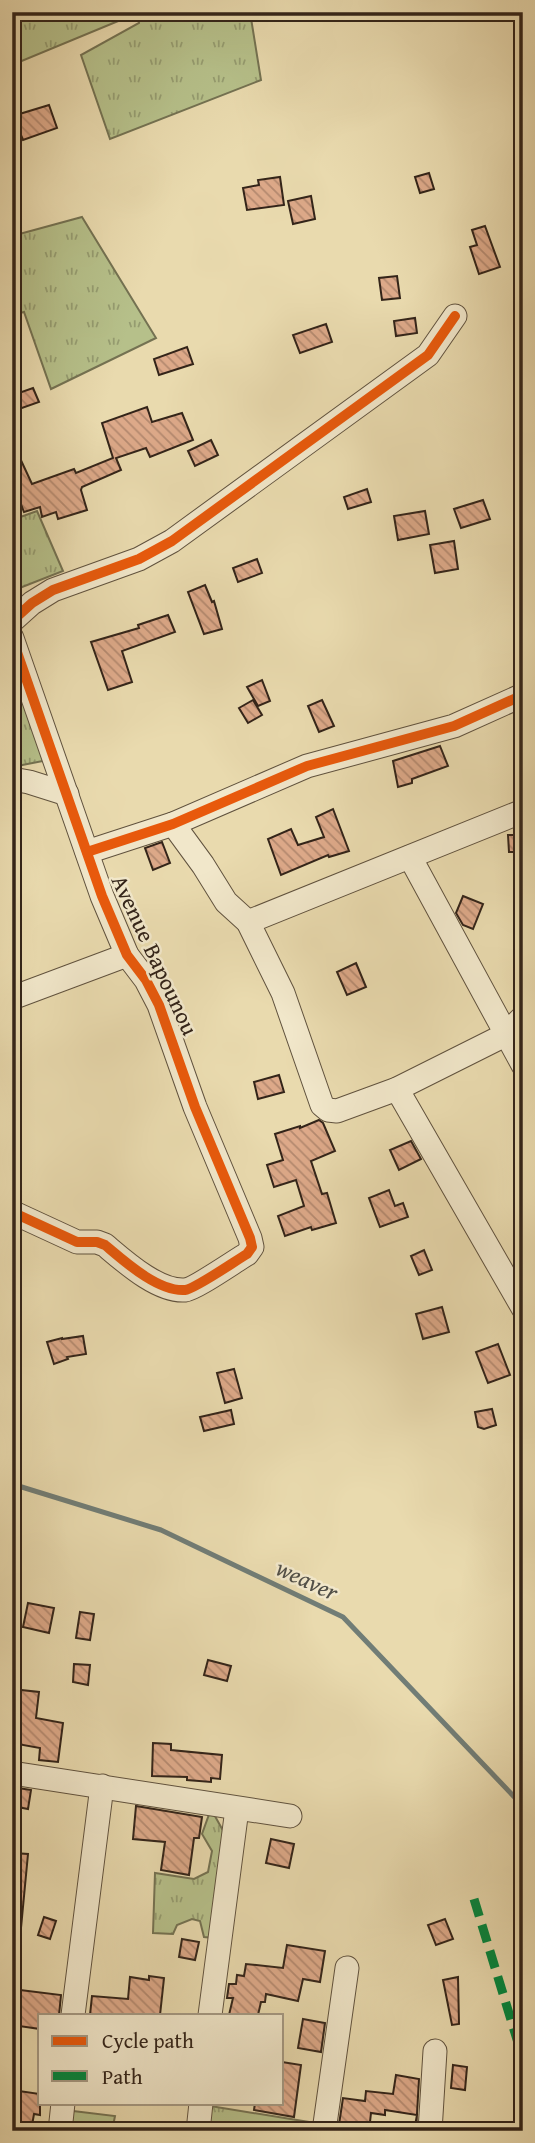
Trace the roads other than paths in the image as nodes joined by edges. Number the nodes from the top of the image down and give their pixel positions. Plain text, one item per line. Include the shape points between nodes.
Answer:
1 (455, 316) dead end
2 (12, 621) edge
3 (12, 638) edge
4 (523, 695) edge
5 (12, 779) edge
6 (66, 794) junction
7 (523, 811) edge
8 (173, 824) junction
9 (87, 852) junction
10 (410, 857) junction
11 (248, 922) junction
12 (127, 956) junction
13 (12, 998) edge
14 (523, 1017) edge
15 (505, 1035) junction
16 (523, 1065) edge
17 (397, 1089) junction
18 (12, 1212) edge
19 (519, 1293) edge
20 (12, 1773) edge
21 (102, 1786) junction
22 (237, 1809) junction
23 (290, 1816) dead end
24 (347, 1968) dead end
25 (73, 2014) edge
26 (210, 2014) edge
27 (435, 2052) dead end
28 (63, 2104) edge
29 (201, 2104) edge
30 (60, 2131) edge
31 (198, 2131) edge
32 (324, 2131) edge
33 (430, 2131) edge

1 - 2 street via 428,355 172,541 139,559 53,590
3 - 6 street, Avenue Bapounou
4 - 8 street via 454,726 307,766
5 - 6 street
6 - 9 street, Avenue Bapounou
7 - 10 street
8 - 9 street
8 - 11 street via 226,902
9 - 12 street, Avenue Bapounou
10 - 11 street
10 - 15 street
11 - 17 street via 283,993 322,1105 337,1111
12 - 13 street
12 - 18 street, Avenue Bapounou via 159,1005 252,1247 187,1290 169,1288 105,1245 77,1242
14 - 15 street
15 - 16 street
15 - 17 street
17 - 19 street
20 - 21 street
21 - 22 street
21 - 25 street
22 - 23 street
22 - 26 street
24 - 32 street
27 - 33 street
28 - 30 street
29 - 31 street

